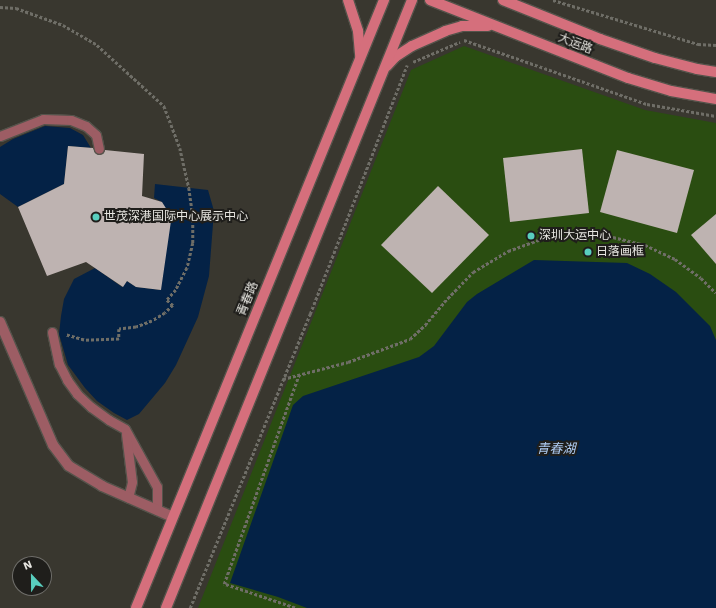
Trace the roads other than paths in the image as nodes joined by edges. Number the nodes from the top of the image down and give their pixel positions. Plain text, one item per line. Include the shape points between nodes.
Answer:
1 (348, 0) edge
2 (384, 0) edge
3 (412, 0) edge
4 (430, 0) edge
5 (503, 0) edge
6 (498, 28) junction
7 (359, 61) junction
8 (384, 69) junction
9 (716, 72) edge
10 (716, 99) edge
11 (0, 136) edge
12 (99, 149) dead end
13 (0, 322) edge
14 (56, 333) road end
15 (125, 429) junction
16 (128, 498) junction
17 (157, 510) junction
18 (173, 517) junction
19 (136, 608) edge
20 (166, 608) edge

1 - 7 street via 358,31
2 - 7 street, 青春路
3 - 8 street
4 - 6 street, 大运路
5 - 9 street, 大运路 via 655,58
6 - 8 street via 474,26 444,31 412,46 395,57
6 - 10 street, 大运路 via 628,78 671,91
7 - 18 street, 青春路
8 - 20 street
11 - 12 lane via 43,119 71,120 86,126 96,135
13 - 16 street via 53,445 70,466 102,486
14 - 15 lane via 59,364 77,394 91,407
15 - 16 lane via 132,482
15 - 17 lane via 157,487
16 - 17 street
17 - 18 street
18 - 19 street, 青春路

